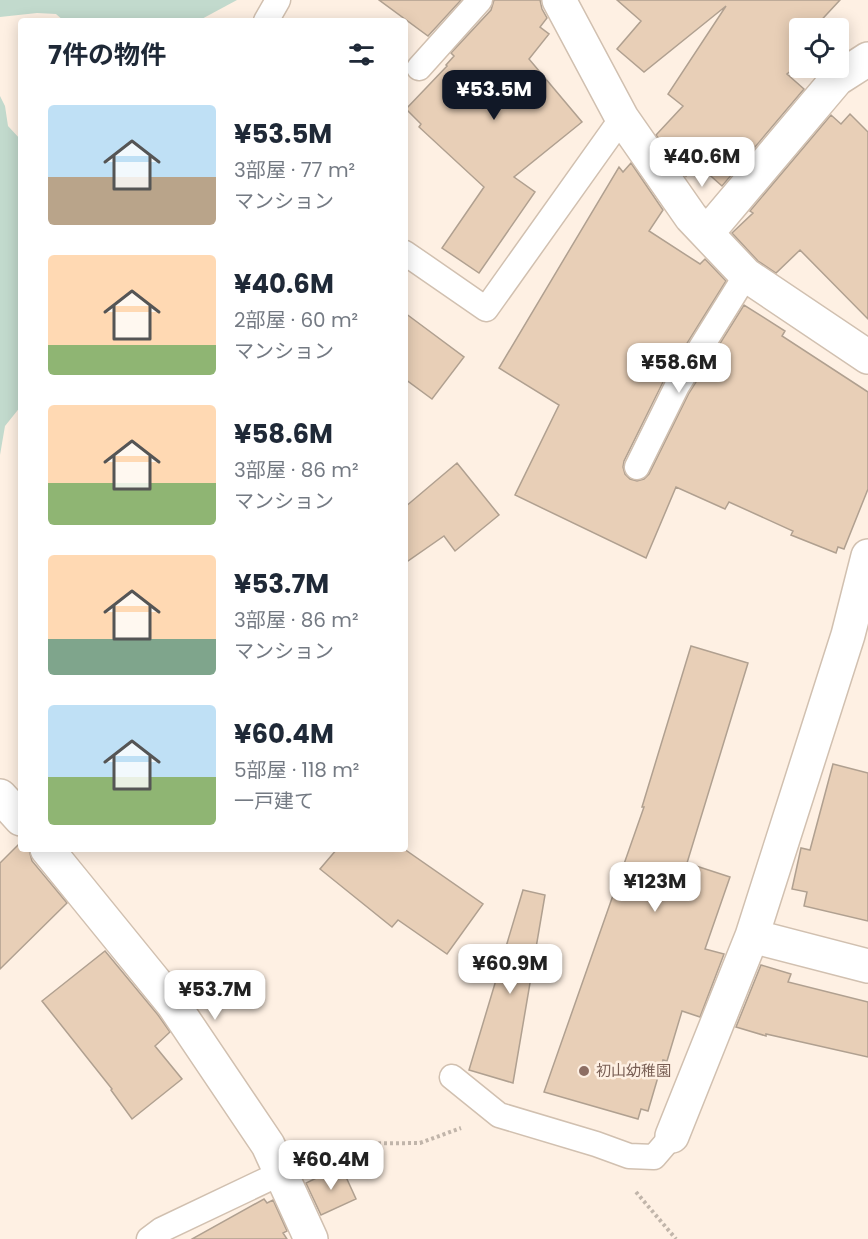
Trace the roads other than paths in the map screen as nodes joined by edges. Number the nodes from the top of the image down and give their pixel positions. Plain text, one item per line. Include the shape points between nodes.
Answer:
1 (278, 0) edge
2 (480, 0) edge
3 (559, 0) edge
4 (268, 18) edge
5 (868, 59) edge
6 (419, 68) dead end
7 (621, 118) junction
8 (707, 233) junction
9 (408, 255) edge
10 (746, 275) junction
11 (868, 357) edge
12 (637, 467) dead end
13 (868, 555) edge
14 (0, 796) edge
15 (18, 816) edge
16 (49, 852) edge
17 (753, 936) junction
18 (868, 966) edge
19 (452, 1077) dead end
20 (672, 1136) joint
21 (274, 1159) junction
22 (149, 1239) edge
23 (311, 1239) edge

1 - 4 lane
2 - 6 lane
3 - 7 street
5 - 8 street via 837,79
7 - 8 street via 691,217
7 - 9 lane via 486,309
8 - 10 street
10 - 11 street
10 - 12 lane via 678,386
13 - 17 street via 848,635
14 - 15 street
16 - 21 street via 173,1004
17 - 18 street
17 - 20 street
19 - 20 lane via 499,1115 629,1156 654,1157
21 - 22 lane
21 - 23 street

